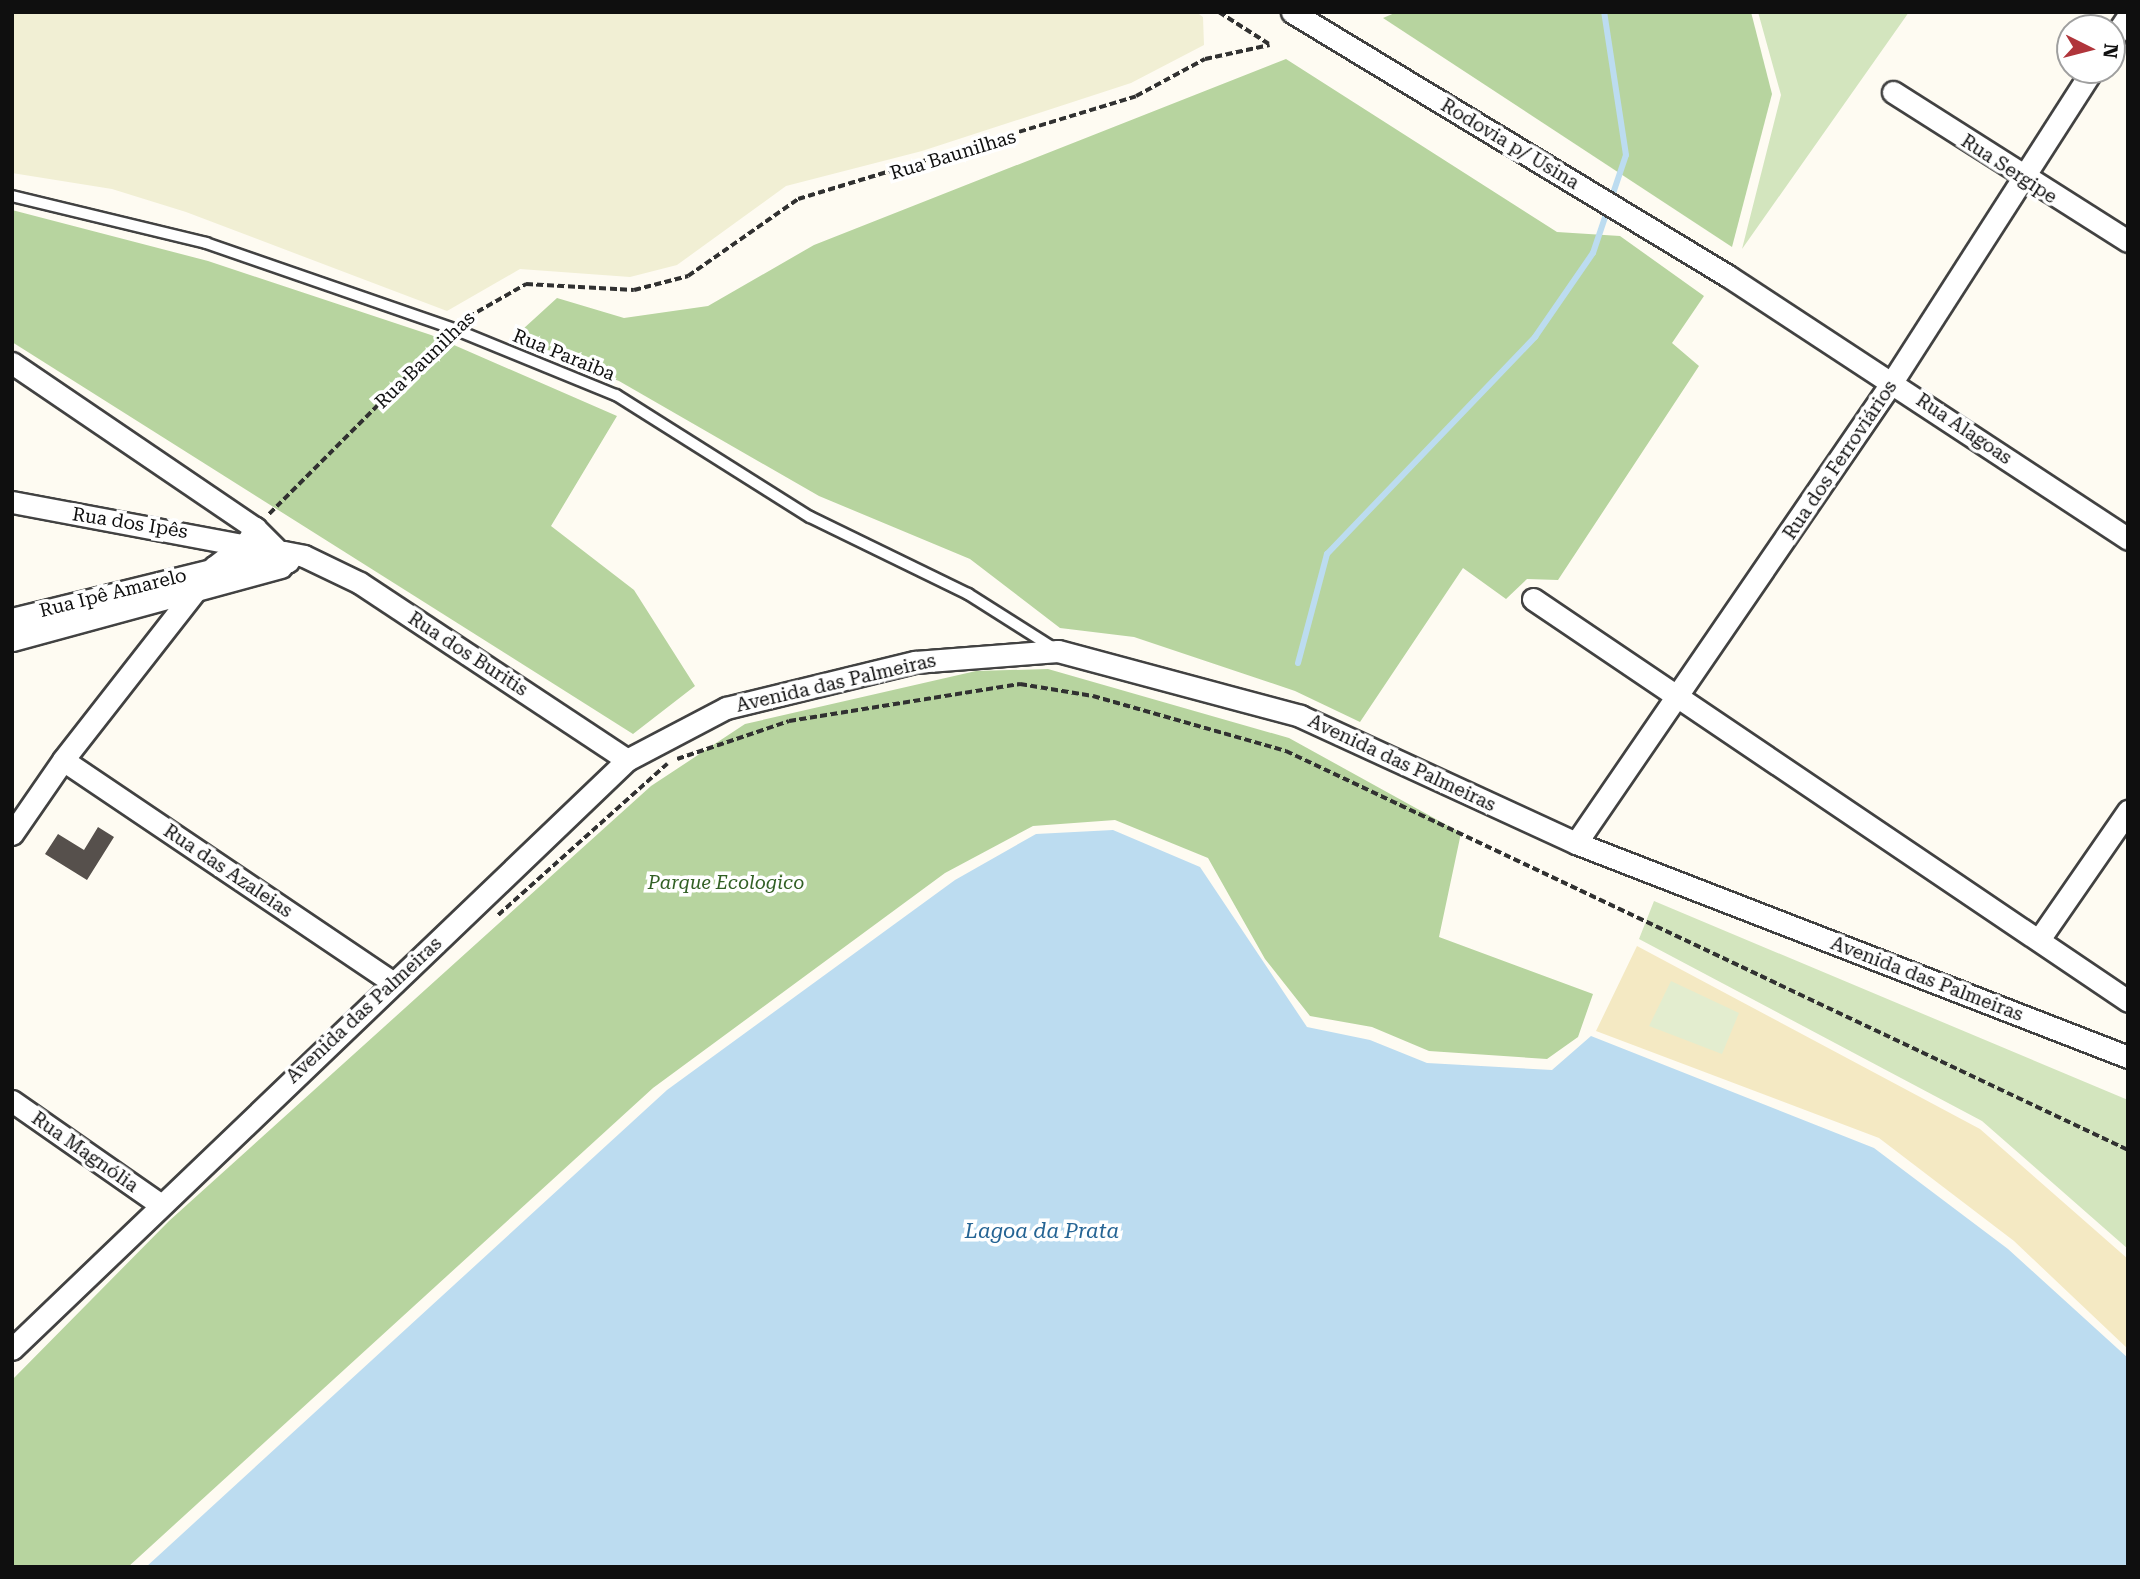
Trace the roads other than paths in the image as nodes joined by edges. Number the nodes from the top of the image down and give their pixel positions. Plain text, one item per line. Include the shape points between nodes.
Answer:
1 (1292, 12) edge
2 (2083, 84) edge
3 (1893, 92) dead end
4 (2020, 178) junction
5 (12, 197) edge
6 (2128, 241) edge
7 (1728, 276) joint
8 (12, 363) edge
9 (1892, 382) junction
10 (12, 502) edge
11 (2128, 539) edge
12 (257, 549) junction
13 (293, 558) junction
14 (214, 567) junction
15 (198, 589) junction
16 (1534, 598) dead end
17 (12, 619) edge
18 (12, 640) edge
19 (1058, 651) junction
20 (1682, 695) junction
21 (63, 760) junction
22 (627, 760) junction
23 (2128, 811) edge
24 (12, 834) edge
25 (1576, 843) junction
26 (2040, 939) junction
27 (394, 983) junction
28 (2128, 1000) edge
29 (2128, 1057) edge
30 (12, 1101) edge
31 (158, 1203) junction
32 (12, 1349) edge

1 - 7 street, Rodovia p/ Usina
2 - 4 street, Rua dos Ferroviários
3 - 4 street, Rua Sergipe
4 - 6 street, Rua Sergipe
4 - 9 street, Rua dos Ferroviários
5 - 19 lane, Rua Paraiba via 206,243 454,329 616,396 810,517 968,594
7 - 9 street, Rua Alagoas
8 - 12 street, Rua dos Buritis
9 - 11 street, Rua Alagoas
9 - 20 street, Rua dos Ferroviários
10 - 12 street, Rua dos Ipês
12 - 13 street, Rua dos Buritis
12 - 13 street
12 - 14 street
12 - 15 street
13 - 22 street, Rua dos Buritis via 360,583
14 - 15 street
14 - 17 street, Rua Ipê Amarelo
15 - 18 street, Rua Ipê Amarelo
15 - 21 street
16 - 20 street
19 - 22 street, Avenida das Palmeiras via 915,662 726,708
19 - 25 street, Avenida das Palmeiras via 1300,716
20 - 25 street, Rua dos Ferroviários
20 - 26 street
21 - 24 street
21 - 27 street, Rua das Azaleias
22 - 27 street, Avenida das Palmeiras
23 - 26 street
25 - 29 street, Avenida das Palmeiras
26 - 28 street
27 - 31 street, Avenida das Palmeiras
30 - 31 street, Rua Magnólia
31 - 32 street, Avenida das Palmeiras

